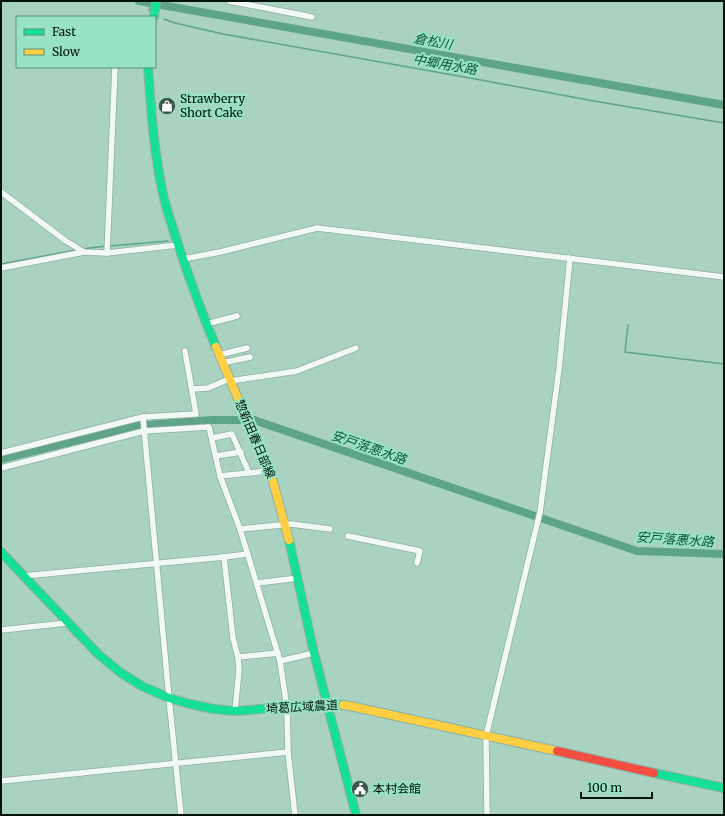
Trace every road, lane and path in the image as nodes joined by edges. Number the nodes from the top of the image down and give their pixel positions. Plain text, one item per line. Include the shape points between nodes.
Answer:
1 (156, 1) edge
2 (229, 1) edge
3 (154, 16) edge
4 (312, 17) dead end
5 (116, 68) edge
6 (148, 68) edge
7 (1, 192) edge
8 (178, 245) junction
9 (84, 252) junction
10 (107, 253) junction
11 (570, 258) junction
12 (183, 259) junction
13 (1, 268) edge
14 (724, 277) edge
15 (237, 316) dead end
16 (206, 324) junction
17 (248, 348) dead end
18 (356, 348) dead end
19 (184, 351) dead end
20 (250, 357) dead end
21 (220, 359) junction
22 (229, 380) junction
23 (192, 389) junction
24 (143, 417) junction
25 (144, 431) junction
26 (212, 438) junction
27 (241, 452) junction
28 (1, 453) edge
29 (216, 456) junction
30 (1, 468) edge
31 (267, 469) junction
32 (250, 473) junction
33 (220, 476) junction
34 (285, 524) junction
35 (240, 529) junction
36 (330, 529) dead end
37 (348, 536) dead end
38 (1, 552) edge
39 (248, 554) junction
40 (224, 557) junction
41 (156, 563) junction
42 (417, 563) dead end
43 (23, 576) junction
44 (298, 578) junction
45 (257, 583) junction
46 (67, 623) junction
47 (1, 630) edge
48 (278, 653) junction
49 (314, 653) junction
50 (238, 657) junction
51 (280, 661) junction
52 (169, 698) junction
53 (328, 704) junction
54 (287, 708) junction
55 (235, 711) junction
56 (486, 736) junction
57 (288, 752) junction
58 (176, 764) junction
59 (1, 781) edge
60 (724, 788) edge
61 (181, 815) edge
62 (295, 815) edge
63 (356, 815) edge
64 (487, 815) edge

1 - 3 street
2 - 4 street
5 - 10 street
6 - 8 street, 惣新田春日部線 via 155,153 163,196
7 - 9 street
8 - 10 street
8 - 12 street, 惣新田春日部線
9 - 10 street
9 - 13 street
11 - 12 street via 317,228
11 - 14 street
11 - 56 street via 559,369 540,512
12 - 16 street, 惣新田春日部線
15 - 16 street
16 - 21 street, 惣新田春日部線
17 - 21 street
18 - 22 street via 297,371
19 - 23 street
20 - 21 street
21 - 22 street, 惣新田春日部線
22 - 23 street via 208,388
22 - 31 street, 惣新田春日部線
23 - 24 street via 196,414
24 - 25 street
24 - 28 street
25 - 26 street via 210,427
25 - 30 street
25 - 41 street
26 - 27 street via 232,434
26 - 29 street
27 - 29 street
27 - 32 street
29 - 33 street
31 - 32 street
31 - 34 street, 惣新田春日部線
32 - 33 street
33 - 35 street
34 - 35 street
34 - 36 street
34 - 44 street, 惣新田春日部線
35 - 39 street
37 - 42 street via 420,551
38 - 43 street, 埼葛広域農道
39 - 40 street
39 - 45 street
40 - 41 street
40 - 50 street
41 - 43 street
41 - 52 street
43 - 46 street, 埼葛広域農道
44 - 45 street
44 - 49 street, 惣新田春日部線
45 - 48 street
46 - 47 street
46 - 52 street, 埼葛広域農道 via 121,673
48 - 50 street
48 - 51 street
49 - 51 street
49 - 53 street, 惣新田春日部線
50 - 55 street
51 - 54 street
52 - 55 street, 埼葛広域農道 via 214,709
52 - 58 street
53 - 54 street, 埼葛広域農道
53 - 56 street, 埼葛広域農道 via 350,706
53 - 63 street, 惣新田春日部線
54 - 55 street, 埼葛広域農道
54 - 57 street
56 - 60 street, 埼葛広域農道
56 - 64 street
57 - 58 street
57 - 62 street
58 - 59 street
58 - 61 street

